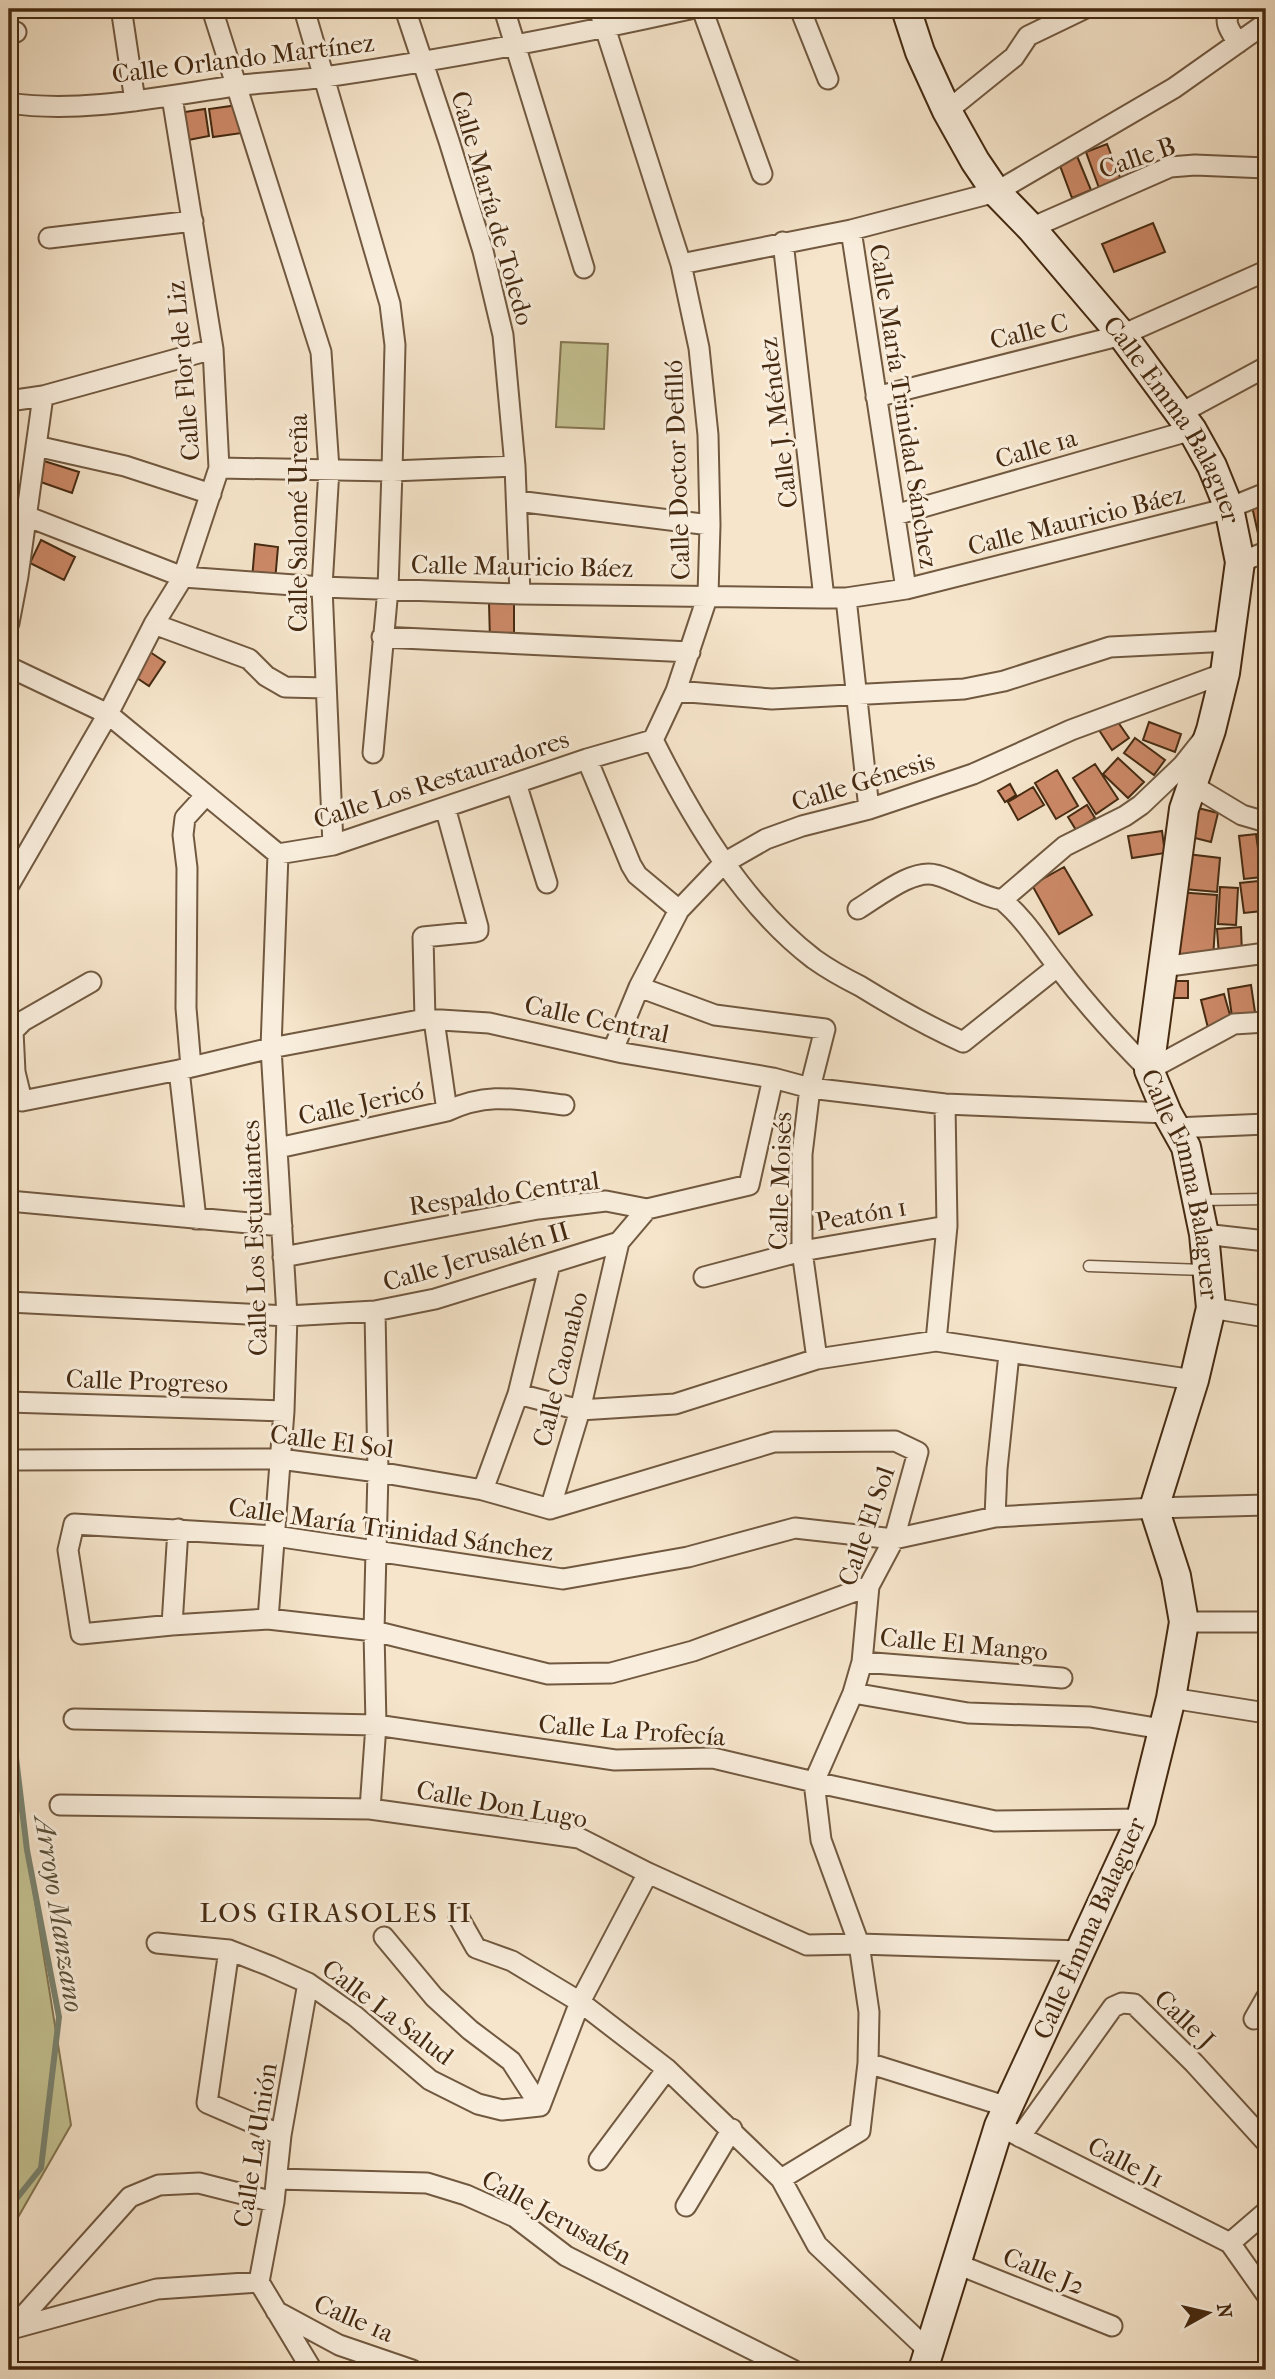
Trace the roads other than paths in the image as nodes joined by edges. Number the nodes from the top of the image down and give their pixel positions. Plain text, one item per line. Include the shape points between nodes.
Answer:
1 (212, 9) edge
2 (304, 9) edge
3 (405, 9) edge
4 (504, 9) edge
5 (690, 9) edge
6 (702, 9) edge
7 (800, 9) edge
8 (906, 9) edge
9 (1084, 9) edge
10 (1232, 9) edge
11 (122, 14) dead end
12 (602, 18) edge
13 (1266, 23) edge
14 (1238, 43) junction
15 (515, 46) junction
16 (422, 61) junction
17 (323, 77) junction
18 (828, 79) dead end
19 (236, 86) junction
20 (172, 97) junction
21 (135, 102) junction
22 (9, 103) edge
23 (947, 111) junction
24 (1266, 168) edge
25 (762, 174) dead end
26 (996, 192) junction
27 (193, 221) junction
28 (1031, 228) junction
29 (851, 230) junction
30 (49, 238) dead end
31 (783, 242) junction
32 (681, 264) junction
33 (584, 268) dead end
34 (1266, 271) edge
35 (1122, 335) junction
36 (213, 349) junction
37 (1266, 367) edge
38 (43, 396) junction
39 (876, 397) junction
40 (9, 401) edge
41 (1185, 422) junction
42 (36, 446) junction
43 (515, 466) junction
44 (219, 468) junction
45 (329, 469) junction
46 (392, 471) junction
47 (1266, 492) edge
48 (211, 494) junction
49 (517, 501) junction
50 (1229, 508) junction
51 (895, 515) junction
52 (26, 516) junction
53 (710, 525) junction
54 (1266, 552) edge
55 (1240, 562) junction
56 (13, 575) edge
57 (183, 577) junction
58 (322, 587) junction
59 (388, 589) junction
60 (906, 589) junction
61 (520, 594) junction
62 (708, 595) junction
63 (824, 598) junction
64 (846, 598) junction
65 (9, 623) edge
66 (154, 624) junction
67 (382, 637) junction
68 (1230, 641) junction
69 (690, 652) junction
70 (9, 667) edge
71 (1225, 673) junction
72 (326, 688) junction
73 (676, 691) junction
74 (856, 695) junction
75 (108, 714) junction
76 (1211, 730) junction
77 (653, 740) junction
78 (373, 753) dead end
79 (587, 759) junction
80 (516, 783) junction
81 (1192, 785) junction
82 (206, 795) junction
83 (445, 807) junction
84 (869, 809) junction
85 (1266, 822) edge
86 (333, 845) junction
87 (278, 854) junction
88 (724, 863) junction
89 (547, 883) dead end
90 (9, 885) edge
91 (1002, 900) junction
92 (859, 909) dead end
93 (679, 910) junction
94 (1266, 953) edge
95 (1057, 967) junction
96 (1162, 967) junction
97 (91, 982) dead end
98 (639, 987) junction
99 (429, 1019) junction
100 (1266, 1022) edge
101 (271, 1048) junction
102 (612, 1050) junction
103 (185, 1068) junction
104 (1149, 1070) junction
105 (773, 1078) junction
106 (810, 1088) junction
107 (945, 1104) junction
108 (564, 1105) dead end
109 (447, 1111) junction
110 (1171, 1121) junction
111 (1266, 1124) edge
112 (278, 1147) junction
113 (1266, 1199) edge
114 (1198, 1200) junction
115 (9, 1201) edge
116 (647, 1209) junction
117 (196, 1219) junction
118 (282, 1226) junction
119 (947, 1226) junction
120 (1204, 1234) junction
121 (1266, 1241) edge
122 (619, 1242) junction
123 (802, 1251) junction
124 (283, 1257) junction
125 (550, 1264) junction
126 (1089, 1266) dead end
127 (1207, 1270) junction
128 (704, 1278) dead end
129 (9, 1302) edge
130 (1211, 1308) junction
131 (375, 1311) junction
132 (287, 1316) junction
133 (1266, 1317) edge
134 (936, 1341) junction
135 (1009, 1354) junction
136 (817, 1359) junction
137 (1194, 1380) junction
138 (518, 1394) junction
139 (9, 1402) edge
140 (580, 1410) junction
141 (284, 1411) junction
142 (281, 1459) junction
143 (18, 1460) dead end
144 (378, 1472) junction
145 (483, 1490) junction
146 (1266, 1504) edge
147 (1154, 1508) junction
148 (550, 1509) junction
149 (995, 1517) junction
150 (178, 1529) junction
151 (275, 1536) junction
152 (894, 1539) junction
153 (375, 1551) junction
154 (869, 1586) junction
155 (268, 1619) junction
156 (1184, 1622) junction
157 (1266, 1622) edge
158 (172, 1625) junction
159 (373, 1631) junction
160 (862, 1662) junction
161 (1062, 1678) dead end
162 (852, 1693) junction
163 (1171, 1698) junction
164 (1266, 1713) edge
165 (74, 1719) dead end
166 (376, 1725) junction
167 (1162, 1729) junction
168 (814, 1782) junction
169 (60, 1805) dead end
170 (370, 1809) junction
171 (1141, 1819) junction
172 (648, 1872) junction
173 (459, 1918) dead end
174 (384, 1937) dead end
175 (157, 1943) dead end
176 (859, 1944) junction
177 (229, 1950) junction
178 (1081, 1951) junction
179 (308, 1983) junction
180 (1266, 1998) edge
181 (580, 2002) junction
182 (1254, 2019) dead end
183 (868, 2063) junction
184 (667, 2069) junction
185 (540, 2106) junction
186 (1009, 2123) junction
187 (732, 2129) junction
188 (281, 2135) junction
189 (1266, 2142) edge
190 (599, 2160) dead end
191 (277, 2179) junction
192 (782, 2179) junction
193 (274, 2202) junction
194 (686, 2206) dead end
195 (1266, 2212) edge
196 (1230, 2244) junction
197 (957, 2264) junction
198 (259, 2282) junction
199 (1266, 2294) edge
200 (275, 2311) junction
201 (1112, 2326) dead end
202 (11, 2331) edge
203 (926, 2361) edge
204 (312, 2370) edge
205 (412, 2370) edge
206 (793, 2370) edge

1 - 19 street, Calle Salomé Ureña
2 - 17 street
3 - 16 street, Calle María de Toledo
4 - 15 street
5 - 12 street, Calle Orlando Martínez
6 - 25 street
7 - 18 street
8 - 23 street, Calle Emma Balaguer
9 - 23 street via 1028,36 1014,57
10 - 14 street via 1226,25
11 - 21 street
12 - 15 street, Calle Orlando Martínez
12 - 32 street, Calle Doctor Defilló
13 - 14 street
14 - 26 street via 1174,88
15 - 16 street, Calle Orlando Martínez
15 - 33 street
16 - 17 street, Calle Orlando Martínez
16 - 43 street, Calle María de Toledo via 483,251 503,335
17 - 19 street, Calle Orlando Martínez
17 - 46 street via 390,304 395,345
19 - 20 street, Calle Orlando Martínez
19 - 45 street, Calle Salomé Ureña via 321,352
20 - 21 street, Calle Orlando Martínez
20 - 27 street, Calle Flor de Liz
21 - 22 street, Calle Orlando Martínez
23 - 26 street, Calle Emma Balaguer
24 - 28 street, Calle B via 1170,167
26 - 28 street, Calle Emma Balaguer
26 - 29 street
27 - 30 street
27 - 36 street, Calle Flor de Liz
28 - 35 street, Calle Emma Balaguer
29 - 31 street
29 - 39 street, Calle María Trinidad Sánchez
31 - 32 street
31 - 63 street, Calle J. Méndez
32 - 53 street, Calle Doctor Defilló via 699,348 708,435
34 - 35 street, Calle C
35 - 39 street, Calle C
35 - 41 street, Calle Emma Balaguer
36 - 38 street
36 - 44 street, Calle Flor de Liz
37 - 41 street, Calle 1a
38 - 40 street
38 - 42 street
39 - 51 street, Calle María Trinidad Sánchez
41 - 50 street, Calle Emma Balaguer via 1212,466
41 - 51 street, Calle 1a
42 - 48 street via 125,466
42 - 52 street
43 - 46 street
43 - 49 street, Calle María de Toledo
44 - 45 street
44 - 48 street, Calle Flor de Liz
45 - 46 street
45 - 58 street, Calle Salomé Ureña
46 - 59 street
47 - 50 street, Calle Mauricio Báez
48 - 57 street, Calle Flor de Liz
49 - 53 street
49 - 61 street, Calle María de Toledo
50 - 55 street, Calle Emma Balaguer
50 - 60 street, Calle Mauricio Báez
51 - 60 street, Calle María Trinidad Sánchez
52 - 56 street
52 - 57 street, Calle Mauricio Báez
53 - 62 street, Calle Doctor Defilló
54 - 55 street
55 - 68 street, Calle Emma Balaguer
56 - 65 street
57 - 58 street, Calle Mauricio Báez
57 - 66 street, Calle Flor de Liz
58 - 59 street, Calle Mauricio Báez
58 - 72 street, Calle Salomé Ureña
59 - 61 street, Calle Mauricio Báez
59 - 67 street
60 - 64 street, Calle Mauricio Báez
61 - 62 street, Calle Mauricio Báez
62 - 63 street, Calle Mauricio Báez
62 - 69 street, Calle Doctor Defilló
63 - 64 street, Calle Mauricio Báez
64 - 74 street
66 - 72 street via 249,660 285,687
66 - 75 street, Calle Flor de Liz
67 - 69 street
67 - 78 street
68 - 71 street, Calle Emma Balaguer
68 - 74 street via 1110,647 964,689
69 - 73 street, Calle Doctor Defilló
70 - 75 street
71 - 76 street, Calle Emma Balaguer
71 - 84 street, Calle Génesis via 1071,730 973,774
72 - 86 street, Calle Salomé Ureña
73 - 74 street via 772,699
73 - 77 street, Calle Doctor Defilló
74 - 84 street
75 - 82 street
75 - 90 street, Calle Flor de Liz
76 - 81 street, Calle Emma Balaguer
76 - 91 street via 1141,805 1065,846
77 - 79 street, Calle Los Restauradores
77 - 88 street
79 - 80 street, Calle Los Restauradores
79 - 93 street via 637,875
80 - 83 street, Calle Los Restauradores
80 - 89 street
81 - 85 street via 1242,815
81 - 96 street, Calle Emma Balaguer via 1184,809
82 - 87 street
82 - 103 street via 185,818 183,835 187,868
83 - 86 street, Calle Los Restauradores
83 - 99 street, Calle Jericó via 478,931 423,937
84 - 88 street, Calle Génesis via 766,839
86 - 87 street, Calle Los Restauradores
87 - 101 street, Calle Los Estudiantes
88 - 93 street, Calle Génesis
88 - 95 street via 773,921 816,961 926,1026 963,1042
91 - 92 street via 927,873 906,880
91 - 95 street via 1021,916
93 - 98 street, Calle Génesis
94 - 96 street
95 - 104 street
96 - 104 street, Calle Emma Balaguer
97 - 103 street, Calle Central via 13,1031 22,1101
98 - 102 street, Calle Génesis
98 - 106 street, Calle Moisés via 715,1015 825,1029
99 - 101 street, Calle Central
99 - 102 street, Calle Central via 489,1023
99 - 109 street, Calle Jericó
100 - 104 street via 1234,1024
101 - 103 street, Calle Central
101 - 112 street, Calle Los Estudiantes
102 - 105 street, Calle Central
103 - 117 street
104 - 110 street, Calle Emma Balaguer
105 - 106 street, Calle Central
105 - 116 street, Respaldo Central via 749,1185
106 - 107 street, Calle Central
106 - 123 street, Calle Moisés via 802,1154
107 - 110 street, Calle Central
107 - 119 street
108 - 109 street via 487,1097
109 - 112 street, Calle Jericó
110 - 111 street, Calle Central
110 - 114 street, Calle Emma Balaguer via 1186,1147
112 - 118 street, Calle Los Estudiantes
113 - 114 lane
114 - 120 street, Calle Emma Balaguer
115 - 117 street
116 - 122 street
116 - 124 street, Respaldo Central via 606,1202 538,1209
117 - 118 street
118 - 124 street, Calle Los Estudiantes
119 - 123 street, Peatón 1
119 - 134 street
120 - 121 street
120 - 127 street, Calle Emma Balaguer
122 - 125 street, Calle Jerusalén II
122 - 140 street, Calle Caonabo
123 - 128 street, Peatón 1
123 - 136 street, Calle Moisés
124 - 132 street, Calle Los Estudiantes
125 - 131 street, Calle Jerusalén II via 435,1299
125 - 138 street
126 - 127 lane
127 - 130 street, Calle Emma Balaguer
129 - 132 street, Calle Jerusalén II
130 - 133 street
130 - 137 street, Calle Emma Balaguer
131 - 132 street, Calle Jerusalén II
131 - 144 street
132 - 141 street, Calle Los Estudiantes
134 - 135 street
134 - 136 street
135 - 137 street
135 - 149 street
136 - 140 street via 675,1404
137 - 147 street, Calle Emma Balaguer
138 - 140 street
138 - 145 street
139 - 141 street, Calle Progreso
140 - 148 street, Calle Caonabo
141 - 142 street, Calle Los Estudiantes
142 - 143 street, Calle El Sol
142 - 144 street, Calle El Sol
142 - 151 street, Calle Los Estudiantes
144 - 145 street, Calle El Sol
144 - 153 street
145 - 148 street, Calle El Sol
146 - 147 street, Calle María Trinidad Sánchez
147 - 149 street, Calle María Trinidad Sánchez
147 - 156 street, Calle Emma Balaguer via 1176,1576
148 - 152 street, Calle El Sol via 774,1443 895,1441 918,1452
149 - 152 street, Calle María Trinidad Sánchez
150 - 151 street, Calle María Trinidad Sánchez
150 - 158 street
150 - 158 street, Calle María Trinidad Sánchez via 74,1524 68,1550 81,1634
151 - 153 street, Calle María Trinidad Sánchez
151 - 155 street, Calle Los Estudiantes
152 - 153 street, Calle María Trinidad Sánchez via 795,1528 688,1557 563,1579
152 - 154 street, Calle El Sol
153 - 159 street
154 - 159 street via 693,1651 611,1672 548,1674
154 - 160 street, Calle El Sol
155 - 158 street
155 - 159 street
156 - 157 street
156 - 163 street, Calle Emma Balaguer
159 - 166 street
160 - 161 street, Calle El Mango
160 - 162 street, Calle El Sol
162 - 167 street via 968,1713 1090,1717
162 - 168 street, Calle El Sol
163 - 164 street
163 - 167 street, Calle Emma Balaguer
165 - 166 street, Calle La Profecía
166 - 168 street, Calle La Profecía via 615,1760 713,1758
166 - 170 street
167 - 171 street, Calle Emma Balaguer
168 - 171 street, Calle La Profecía via 995,1821
168 - 176 street via 821,1840
169 - 170 street, Calle Don Lugo
170 - 172 street, Calle Don Lugo via 579,1838
171 - 178 street, Calle Emma Balaguer
172 - 176 street, Calle Don Lugo via 807,1945
172 - 181 street
173 - 181 street via 476,1948 512,1961
174 - 185 street via 434,1997 511,2061
175 - 177 street, Calle La Salud
176 - 178 street, Calle Don Lugo
176 - 183 street via 869,2012
177 - 179 street, Calle La Salud
177 - 188 street via 207,2103
178 - 186 street, Calle Emma Balaguer
179 - 185 street, Calle La Salud via 430,2080 478,2104 502,2110
179 - 188 street, Calle La Unión
180 - 182 street
181 - 184 street
181 - 185 street
183 - 186 street, Calle J1
183 - 192 street via 860,2131
184 - 187 street
184 - 190 street
186 - 189 street, Calle J via 1113,2007 1122,2003 1134,2004
186 - 196 street, Calle J1
186 - 197 street, Calle Emma Balaguer
187 - 192 street
187 - 194 street
188 - 191 street, Calle La Unión
191 - 193 street, Calle La Unión
191 - 206 street, Calle Jerusalén via 427,2183 467,2195 514,2217 566,2256
192 - 203 street via 817,2245
193 - 198 street, Calle La Unión
193 - 202 street via 199,2183 159,2185 130,2197
195 - 196 street
196 - 199 street
197 - 201 street, Calle J2
197 - 203 street, Calle Emma Balaguer
198 - 200 street
198 - 202 street via 157,2289
200 - 204 street
200 - 205 street, Calle 1a via 339,2345

